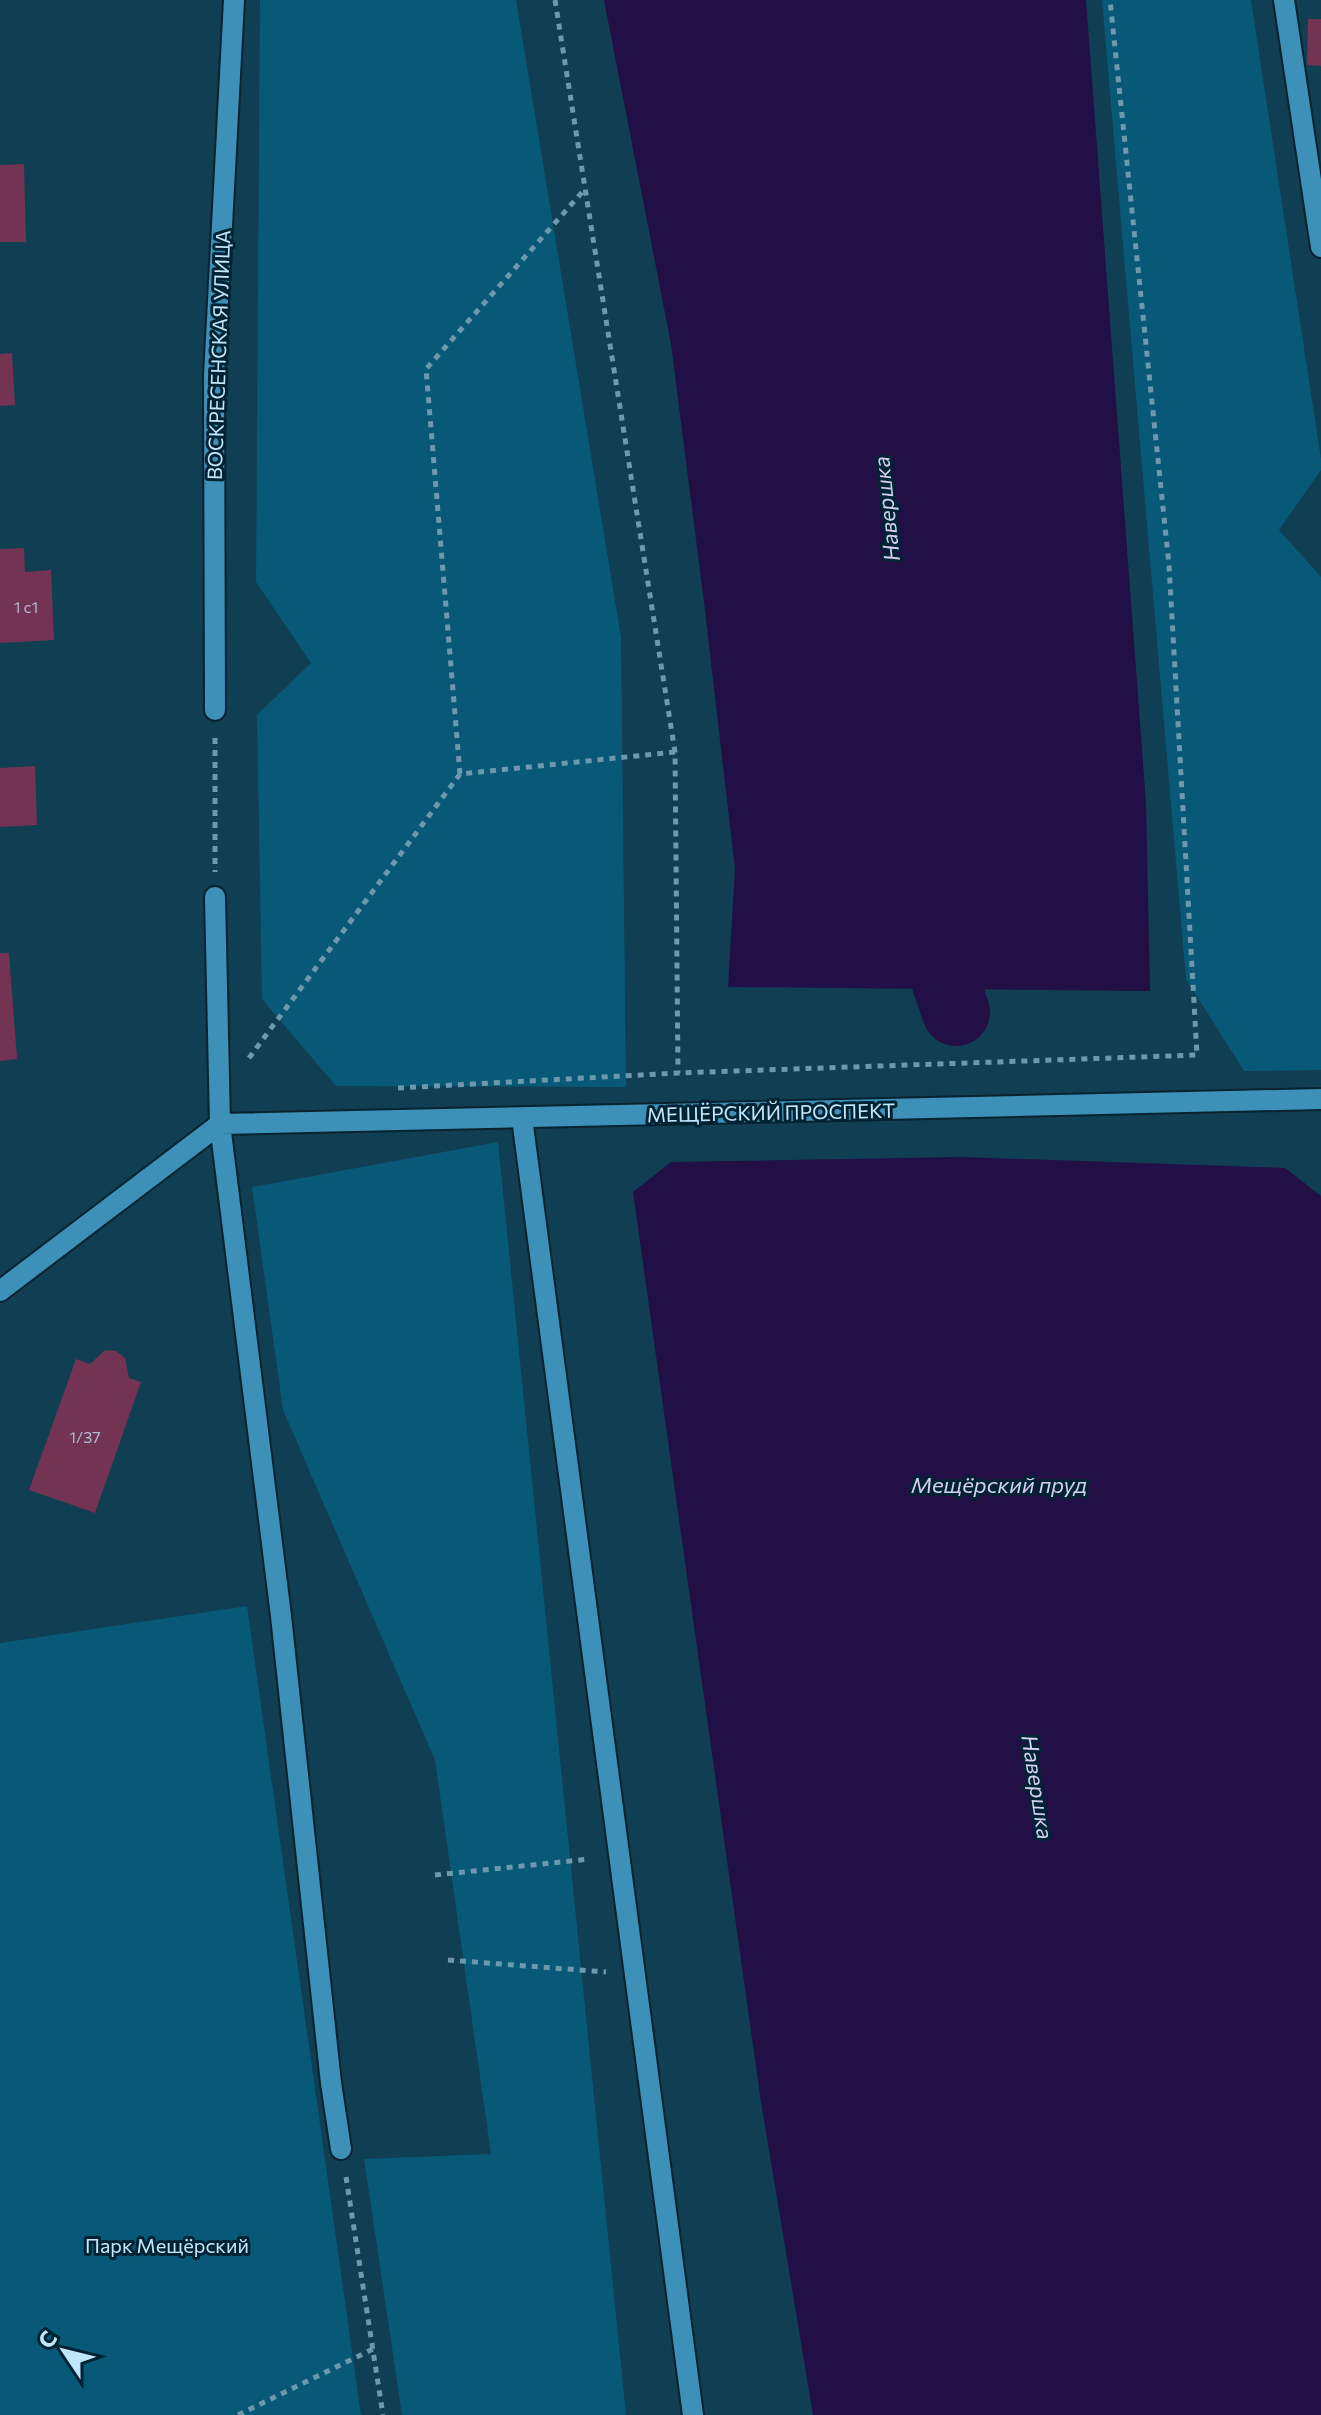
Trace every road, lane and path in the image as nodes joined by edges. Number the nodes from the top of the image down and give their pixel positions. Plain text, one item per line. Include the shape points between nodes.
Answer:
1 (234, 0) edge
2 (555, 0) edge
3 (1110, 0) edge
4 (1284, 0) edge
5 (586, 189) junction
6 (1321, 247) edge
7 (215, 710) joint
8 (675, 752) junction
9 (460, 774) junction
10 (215, 897) joint
11 (678, 1073) junction
12 (394, 1088) dead end
13 (220, 1097) junction
14 (1321, 1099) edge
15 (522, 1118) junction
16 (220, 1124) junction
17 (0, 1291) edge
18 (619, 1856) junction
19 (435, 1875) dead end
20 (448, 1960) dead end
21 (635, 1975) junction
22 (341, 2149) joint
23 (373, 2349) junction
24 (238, 2415) edge
25 (383, 2415) edge
26 (693, 2415) edge

1 - 7 street, ВОСКРЕСЕНСКАЯ УЛИЦА via 214,376
2 - 5 path
3 - 11 path via 1169,565 1197,1055
4 - 6 street
5 - 8 path
5 - 9 path via 426,369
7 - 10 path
8 - 9 path
8 - 11 path
9 - 13 path
10 - 13 street
11 - 12 path
13 - 16 street
14 - 15 street, МЕЩЁРСКИЙ ПРОСПЕКТ
15 - 16 street, МЕЩЁРСКИЙ ПРОСПЕКТ
15 - 18 street
16 - 17 street
16 - 22 street
18 - 19 path
18 - 21 street
20 - 21 path
21 - 26 street
22 - 23 path
23 - 24 path
23 - 25 path

